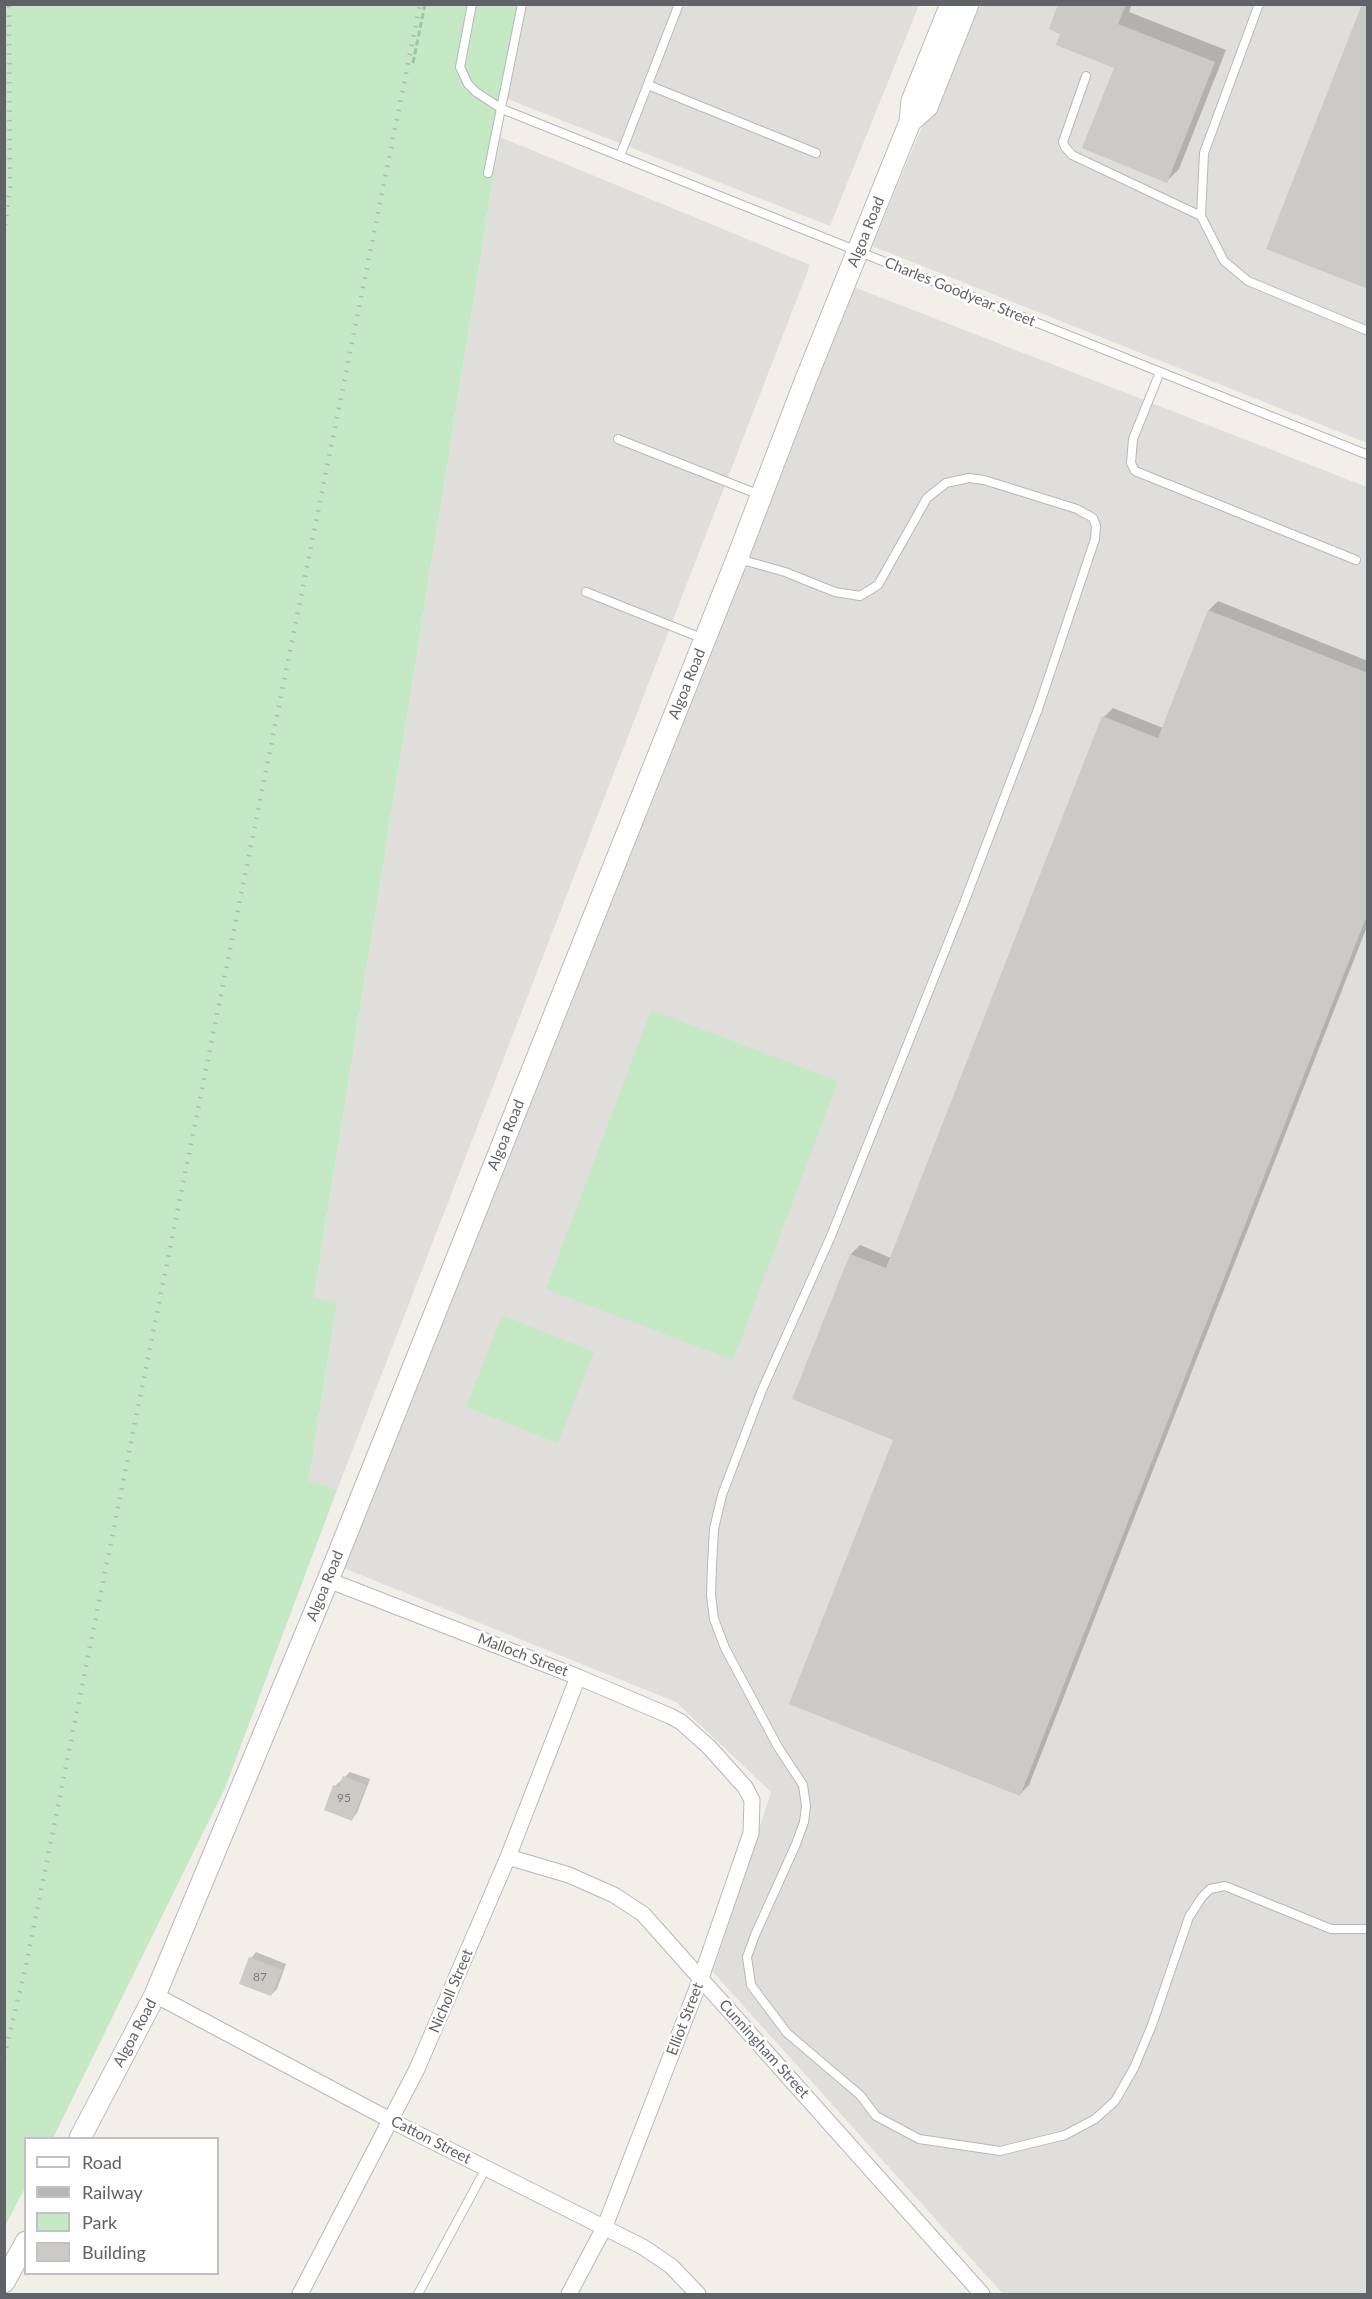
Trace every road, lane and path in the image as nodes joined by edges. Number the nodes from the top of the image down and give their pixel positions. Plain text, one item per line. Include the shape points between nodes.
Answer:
1 (425, 4) edge
2 (472, 4) edge
3 (522, 4) edge
4 (679, 4) edge
5 (951, 4) edge
6 (968, 4) edge
7 (1259, 4) edge
8 (413, 63) dead end
9 (1086, 76) dead end
10 (648, 85) junction
11 (502, 109) junction
12 (910, 122) junction
13 (816, 153) dead end
14 (621, 156) junction
15 (488, 173) dead end
16 (1201, 216) junction
17 (859, 251) junction
18 (1368, 331) edge
19 (1160, 372) junction
20 (618, 439) dead end
21 (1368, 455) edge
22 (761, 496) junction
23 (738, 559) junction
24 (1356, 560) dead end
25 (586, 592) dead end
26 (705, 640) junction
27 (328, 1580) junction
28 (578, 1677) junction
29 (709, 1747) joint
30 (508, 1857) junction
31 (1368, 1929) edge
32 (700, 1978) junction
33 (155, 1995) junction
34 (392, 2121) junction
35 (81, 2137) edge
36 (486, 2168) junction
37 (605, 2226) junction
38 (24, 2246) edge
39 (4, 2282) edge
40 (300, 2295) edge
41 (418, 2295) edge
42 (569, 2295) edge
43 (698, 2295) edge
44 (982, 2295) edge

1 - 8 path
2 - 11 lane, Charles Goodyear Street via 460,67 468,84
3 - 11 lane
4 - 10 lane
5 - 12 street, Algoa Road via 912,101
6 - 12 street, Algoa Road via 927,107
7 - 16 lane via 1204,153
9 - 16 lane via 1063,142 1065,147 1072,155
10 - 13 lane
10 - 14 lane
11 - 14 lane, Charles Goodyear Street
11 - 15 lane
12 - 17 street, Algoa Road
14 - 17 lane, Charles Goodyear Street
16 - 18 lane via 1224,261 1248,282
17 - 19 lane, Charles Goodyear Street
17 - 22 street, Algoa Road
19 - 21 lane, Charles Goodyear Street
19 - 24 lane via 1133,439 1131,462 1135,471
20 - 22 lane
22 - 23 street, Algoa Road
23 - 26 street, Algoa Road
23 - 31 lane via 850,596 870,592 878,585 927,498 956,479 984,480 1077,509 1093,518 1096,526 1038,709 968,892 831,1236 762,1389 722,1495 714,1529 714,1619 725,1648 778,1747 803,1785 806,1806 796,1844 747,1958 752,1985 787,2033 860,2095 876,2116 919,2139 1000,2151 1065,2135 1095,2119 1115,2101 1152,2025 1189,1917 1210,1889 1225,1886 1331,1929
25 - 26 lane
26 - 27 street, Algoa Road
27 - 28 street, Malloch Street
27 - 33 street, Algoa Road
28 - 29 street, Malloch Street via 681,1722
28 - 30 street, Nicholl Street
29 - 32 street, Elliot Street via 745,1787 754,1813 751,1833
30 - 32 street, Cunningham Street via 569,1875 626,1900
30 - 34 street, Nicholl Street
32 - 37 street, Elliot Street
32 - 44 street, Cunningham Street
33 - 34 street, Catton Street
33 - 35 street, Algoa Road
34 - 36 street, Catton Street
34 - 40 street, Nicholl Street
36 - 37 street, Catton Street
36 - 41 lane
37 - 42 street, Elliot Street
37 - 43 street, Catton Street via 660,2257
38 - 39 street

